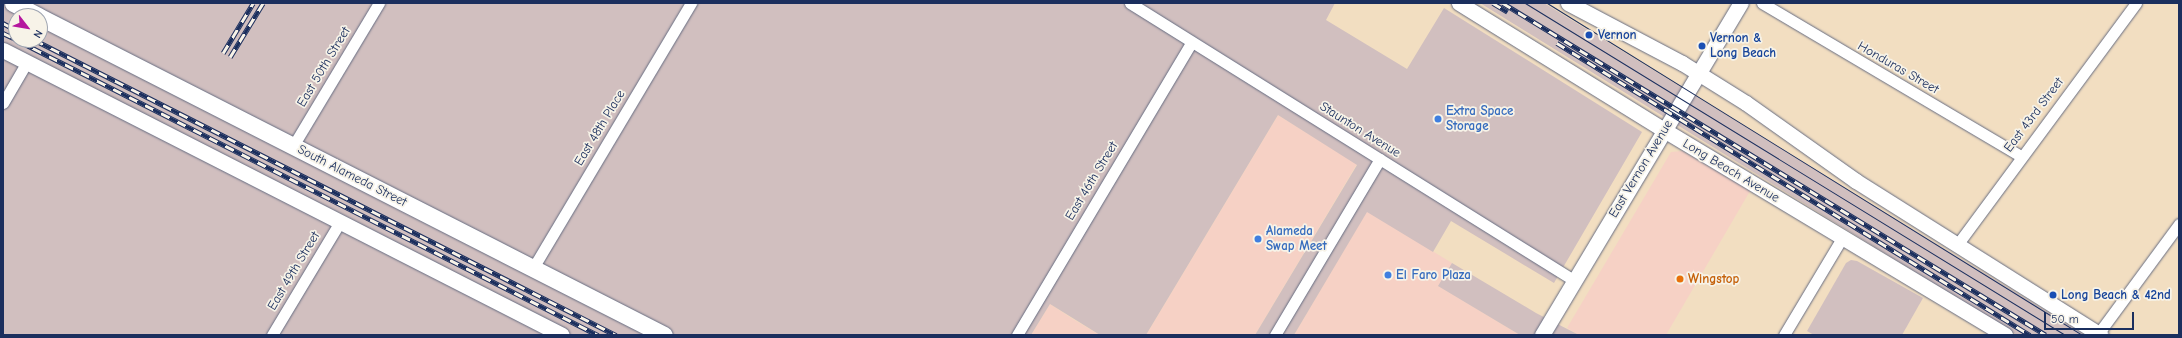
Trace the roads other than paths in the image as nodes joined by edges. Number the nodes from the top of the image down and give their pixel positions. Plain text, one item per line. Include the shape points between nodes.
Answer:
1 (13, 3) edge
2 (379, 3) edge
3 (691, 3) edge
4 (1130, 3) edge
5 (1459, 3) edge
6 (1568, 3) edge
7 (1741, 3) edge
8 (1762, 3) edge
9 (2132, 4) edge
10 (23, 8) edge
11 (48, 21) edge
12 (1192, 42) junction
13 (3, 50) edge
14 (27, 62) junction
15 (1698, 74) junction
16 (3, 103) edge
17 (1664, 130) junction
18 (293, 146) junction
19 (2021, 156) junction
20 (1380, 159) junction
21 (340, 222) junction
22 (2179, 224) edge
23 (1842, 238) junction
24 (1957, 245) junction
25 (533, 268) junction
26 (1575, 280) junction
27 (2099, 334) edge
28 (272, 335) edge
29 (562, 335) edge
30 (664, 335) edge
31 (1017, 335) edge
32 (1275, 335) edge
33 (1542, 335) edge
34 (1784, 335) edge
35 (2005, 335) edge

1 - 10 main road, South Alameda Street
2 - 18 street, East 50th Street
3 - 25 street, East 48th Place
4 - 12 street, Staunton Avenue
5 - 17 main road, Long Beach Avenue
6 - 15 main road
7 - 15 main road, East Vernon Avenue
8 - 19 street, Honduras Street
9 - 19 street, East 43rd Street
11 - 18 main road, South Alameda Street
12 - 20 street, Staunton Avenue
12 - 31 street, East 46th Street
13 - 14 main road
14 - 16 street
14 - 21 main road
15 - 17 main road, East Vernon Avenue
15 - 24 main road via 1746,103 1856,181
17 - 23 main road, Long Beach Avenue
17 - 26 main road, East Vernon Avenue
18 - 25 main road, South Alameda Street
19 - 24 street, East 43rd Street
20 - 26 street, Staunton Avenue
20 - 32 street
21 - 28 street, East 49th Street
21 - 29 main road
22 - 27 street
23 - 34 street
23 - 35 main road, Long Beach Avenue
24 - 27 main road
25 - 30 main road, South Alameda Street
26 - 33 main road, East Vernon Avenue

